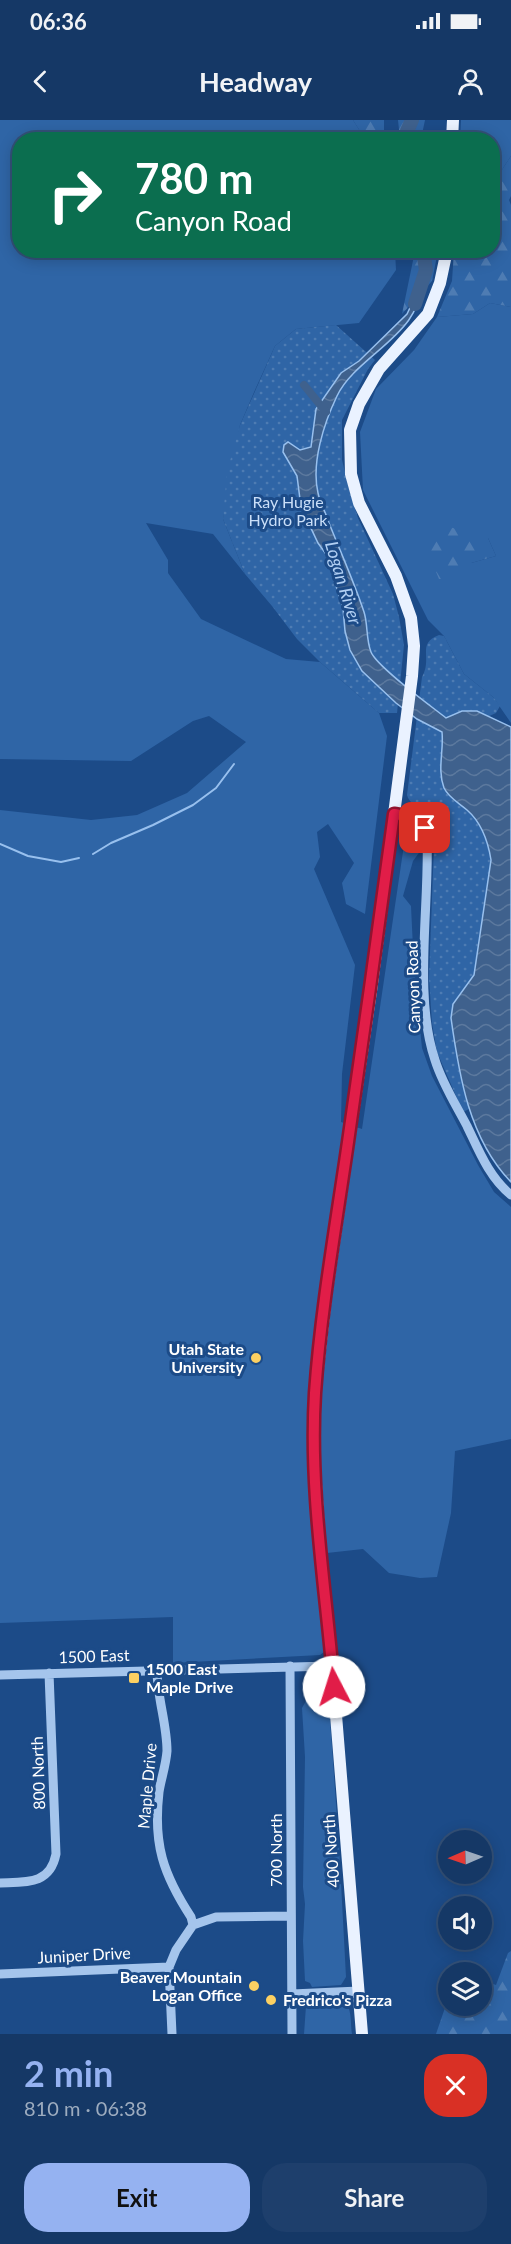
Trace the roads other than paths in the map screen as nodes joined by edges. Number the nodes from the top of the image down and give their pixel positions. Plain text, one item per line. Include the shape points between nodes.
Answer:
1 (446, 258) edge
2 (394, 814) junction
3 (511, 1195) edge
4 (290, 1666) junction
5 (332, 1666) junction
6 (156, 1670) junction
7 (49, 1673) junction
8 (0, 1675) edge
9 (0, 1883) edge
10 (291, 1916) junction
11 (193, 1925) junction
12 (169, 1967) junction
13 (0, 1974) edge
14 (358, 1990) junction
15 (292, 1994) junction
16 (172, 2034) edge
17 (292, 2034) edge
18 (362, 2034) edge

1 - 2 main road, 400 North via 441,283 428,314 379,369 358,404 350,430 351,474 359,503 396,576 411,618 412,676
2 - 3 street, Canyon Road via 415,818 427,835 424,982 435,1061 483,1158 498,1184
2 - 5 main road, 400 North via 315,1394 314,1454
4 - 5 street, 1500 East
4 - 6 street, 1500 East
4 - 10 street, 700 North
5 - 14 main road, 400 North
6 - 7 street, 1500 East
6 - 11 street, Maple Drive via 167,1753 157,1810 157,1840 165,1870
7 - 8 street, 1500 East
7 - 9 street, 800 North via 56,1854 50,1871 42,1877
10 - 11 street via 216,1917
10 - 15 street, 700 North
11 - 12 street
12 - 13 street, Juniper Drive
12 - 16 street
14 - 15 street
14 - 18 main road, 400 North
15 - 17 street, 700 North

